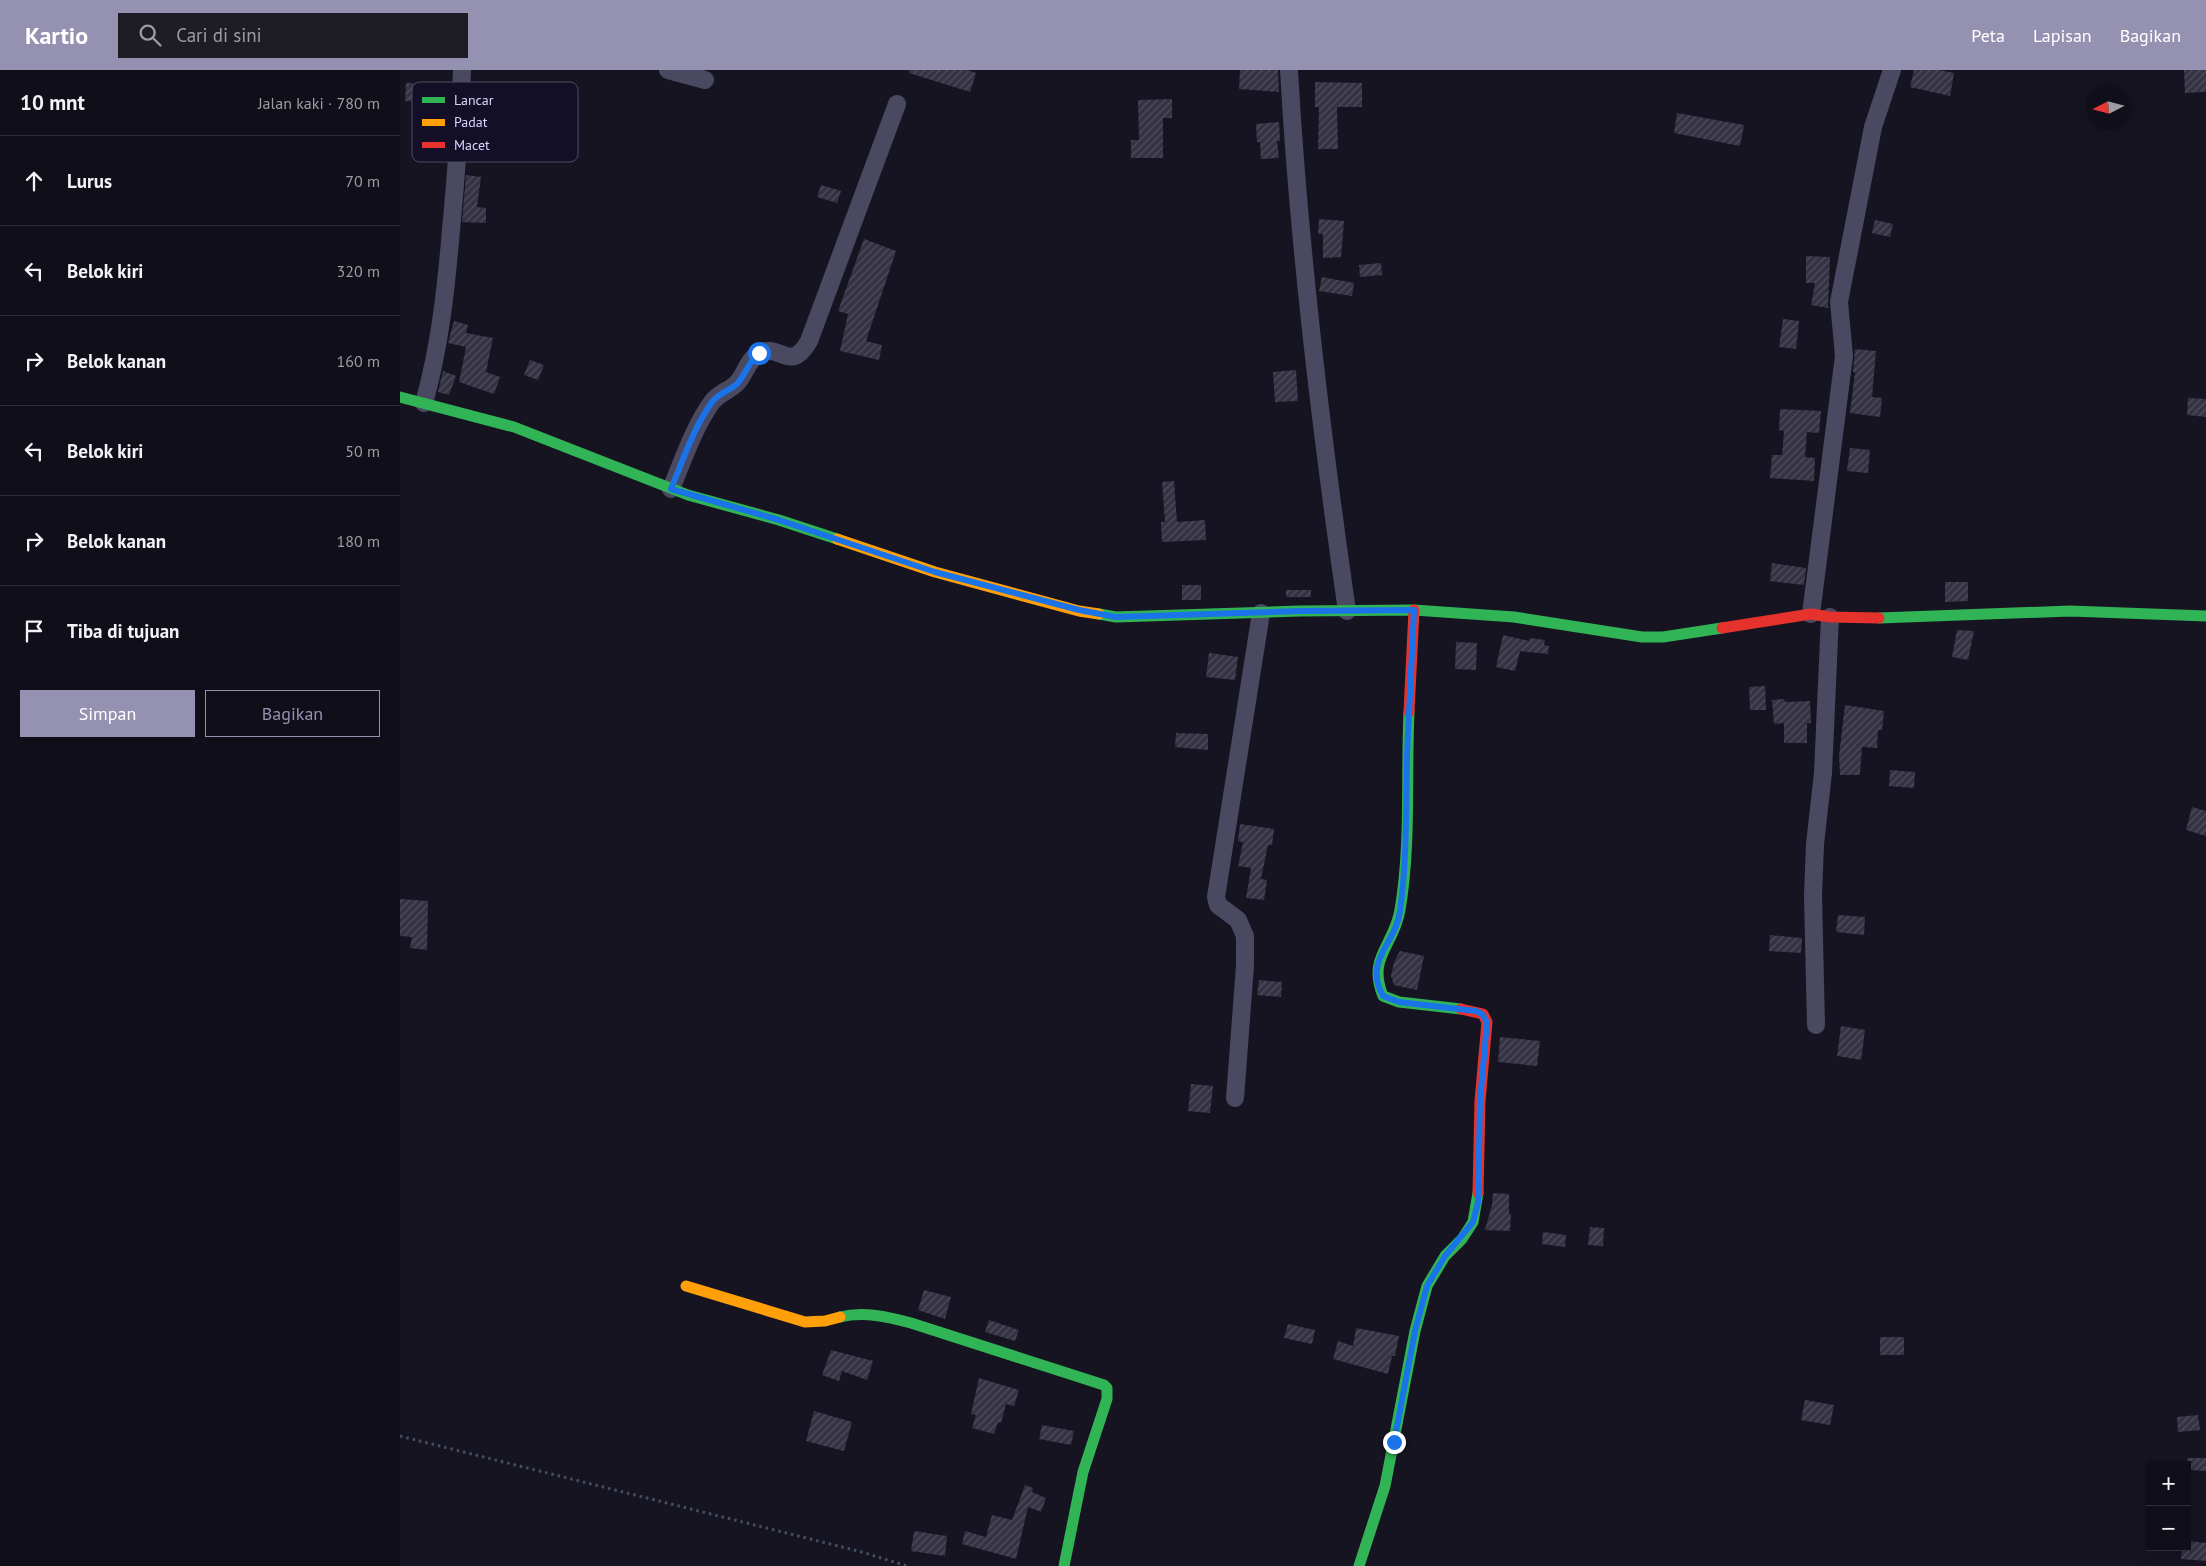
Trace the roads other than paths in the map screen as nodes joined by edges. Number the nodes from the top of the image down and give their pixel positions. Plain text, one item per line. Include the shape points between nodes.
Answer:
1 (668, 70) edge
2 (1289, 70) edge
3 (1892, 70) edge
4 (705, 80) dead end
5 (897, 104) dead end
6 (456, 162) edge
7 (400, 397) edge
8 (424, 403) junction
9 (671, 489) junction
10 (1414, 610) junction
11 (1347, 611) junction
12 (1261, 613) junction
13 (1811, 614) junction
14 (2206, 616) edge
15 (1830, 617) junction
16 (1816, 1026) dead end
17 (1235, 1098) dead end
18 (686, 1286) dead end
19 (1064, 1566) edge
20 (1359, 1566) edge

1 - 4 street
2 - 11 street via 1299,223 1325,457
3 - 13 street via 1873,127 1838,302 1844,356
5 - 9 street via 806,346 797,356 768,351 753,358 736,385 722,391 712,402
6 - 8 street via 445,300 434,370
7 - 8 street
8 - 9 street via 514,426
9 - 12 street via 779,520 935,572 1079,610 1116,617
10 - 11 street
10 - 13 street via 1514,616 1642,636 1673,635
10 - 20 street via 1406,846 1400,914 1378,960 1377,986 1383,996 1399,1002 1476,1011 1487,1022 1480,1101 1478,1202 1473,1222 1445,1256 1427,1286 1385,1486
11 - 12 street
12 - 17 street via 1216,897 1218,904 1238,920 1245,936
13 - 15 street
14 - 15 street via 2070,611 1912,618
15 - 16 street via 1823,773 1813,896
18 - 19 street via 805,1322 848,1315 880,1315 1104,1384 1108,1398 1083,1472

